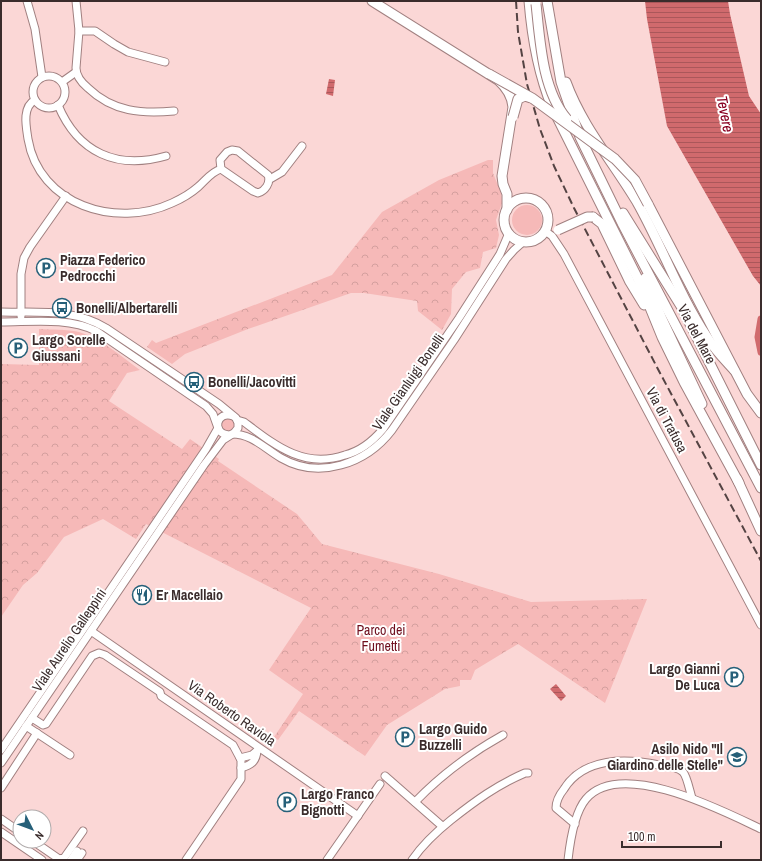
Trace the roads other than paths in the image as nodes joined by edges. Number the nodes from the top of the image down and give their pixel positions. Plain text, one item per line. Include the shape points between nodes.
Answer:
1 (27, 1) edge
2 (76, 1) edge
3 (372, 1) edge
4 (547, 1) edge
5 (534, 2) edge
6 (79, 31) junction
7 (555, 51) junction
8 (165, 62) dead end
9 (76, 72) junction
10 (489, 74) junction
11 (42, 77) junction
12 (62, 82) junction
13 (532, 98) junction
14 (35, 100) junction
15 (58, 105) junction
16 (174, 111) dead end
17 (513, 117) junction
18 (581, 133) junction
19 (302, 146) dead end
20 (166, 156) dead end
21 (220, 160) junction
22 (222, 169) junction
23 (210, 175) junction
24 (270, 179) junction
25 (609, 194) junction
26 (66, 196) junction
27 (507, 210) junction
28 (623, 224) junction
29 (545, 230) junction
30 (509, 233) junction
31 (523, 242) junction
32 (1, 312) edge
33 (21, 312) junction
34 (1, 322) edge
35 (21, 322) junction
36 (662, 337) junction
37 (734, 370) junction
38 (761, 413) edge
39 (235, 418) junction
40 (218, 428) junction
41 (231, 435) junction
42 (209, 451) junction
43 (761, 465) edge
44 (739, 484) junction
45 (761, 488) edge
46 (761, 531) edge
47 (761, 625) edge
48 (91, 631) junction
49 (32, 718) junction
50 (26, 726) junction
51 (37, 734) junction
52 (503, 735) dead end
53 (1, 750) edge
54 (258, 750) junction
55 (70, 755) dead end
56 (240, 758) junction
57 (1, 762) edge
58 (241, 768) junction
59 (528, 773) dead end
60 (385, 776) dead end
61 (380, 784) dead end
62 (1, 788) edge
63 (692, 798) junction
64 (415, 802) junction
65 (358, 816) junction
66 (1, 818) edge
67 (575, 824) junction
68 (12, 826) edge
69 (442, 826) junction
70 (761, 829) edge
71 (83, 831) dead end
72 (1, 832) edge
73 (45, 849) edge
74 (42, 860) edge
75 (71, 860) edge
76 (77, 860) edge
77 (186, 860) edge
78 (327, 860) edge
79 (412, 860) edge
80 (568, 860) edge

1 - 11 street via 35,29
2 - 6 street
3 - 10 main road
4 - 7 main road, Via del Mare
5 - 18 main road, bridge via 543,58 552,93 563,115
5 - 36 main road via 536,59 549,100 640,283
6 - 8 street via 95,31 128,52
6 - 9 street
7 - 25 main road, Via del Mare via 561,82 574,122
7 - 37 main road via 580,113 636,201 706,336
9 - 12 street
9 - 16 street via 92,92 115,107 144,112
10 - 13 main road, bridge
10 - 17 main road, bridge via 510,93
11 - 12 street via 55,76
11 - 14 street via 33,88
12 - 15 street via 65,94
13 - 17 main road, bridge via 525,96 518,99
13 - 18 main road, bridge
14 - 15 street via 43,107
14 - 26 street via 28,106 26,115 31,153 43,175
15 - 20 street via 66,122 78,137 101,153 130,161
17 - 27 main road via 502,180 507,194
18 - 37 main road, bridge via 615,159 635,180
19 - 24 street via 284,170
21 - 22 street
21 - 23 street
21 - 24 street via 229,152 236,150 266,172
22 - 23 street
22 - 24 street via 256,193 263,190
23 - 26 street via 196,189 179,200 138,213 102,212
25 - 28 main road, Via del Mare
25 - 43 main road, Via del Mare via 680,306
26 - 33 street via 36,239 22,265
27 - 29 main road via 518,200 536,201 546,211 548,222
27 - 30 main road via 505,222
28 - 44 main road via 662,319
28 - 45 main road, Via del Mare
29 - 31 main road via 537,239
29 - 36 main road, bridge via 558,230 587,217 593,217 600,222 630,282
29 - 47 street, Via di Trafusa via 567,259
30 - 31 main road
30 - 39 street, Viale Gianluigi Bonelli via 500,254 452,329 380,432 368,444 335,458 308,459 284,450
31 - 41 street, Viale Gianluigi Bonelli via 506,259 392,430 369,453 342,465 326,468 308,467 286,461 249,437
32 - 33 street, Viale Gianluigi Bonelli
33 - 35 street
33 - 39 street, Viale Gianluigi Bonelli via 64,313 97,322
34 - 35 street
35 - 40 street via 70,323 96,331 206,406 213,414
36 - 44 main road
37 - 38 main road via 750,400
39 - 40 street via 226,415 220,418
39 - 41 street via 238,428
40 - 41 street via 223,434
40 - 42 street
41 - 42 street
42 - 48 street, Viale Aurelio Galleppini via 158,533
42 - 53 street, Viale Aurelio Galleppini via 152,528
44 - 46 main road
48 - 49 street, Viale Aurelio Galleppini
48 - 54 street, Via Roberto Raviola
49 - 50 street, Viale Aurelio Galleppini
49 - 56 street via 43,725 46,724 92,656 99,653 160,692 161,696 233,744
50 - 51 street
50 - 57 street, Viale Aurelio Galleppini
51 - 55 street
51 - 62 street
52 - 64 street via 463,759
54 - 56 street
54 - 58 street via 252,764
54 - 65 street, Via Roberto Raviola
56 - 58 street
58 - 77 street via 241,779
59 - 69 street via 485,794
60 - 64 street
61 - 65 street
63 - 67 street via 642,785 609,786 597,790 587,798
63 - 67 street via 684,774 680,770 634,761 602,764 586,768 574,777 558,798 556,808
63 - 70 street
64 - 69 street
65 - 78 street
66 - 68 street
67 - 80 street
69 - 79 street
71 - 73 street via 62,859
72 - 74 street
75 - 76 street via 79,852

